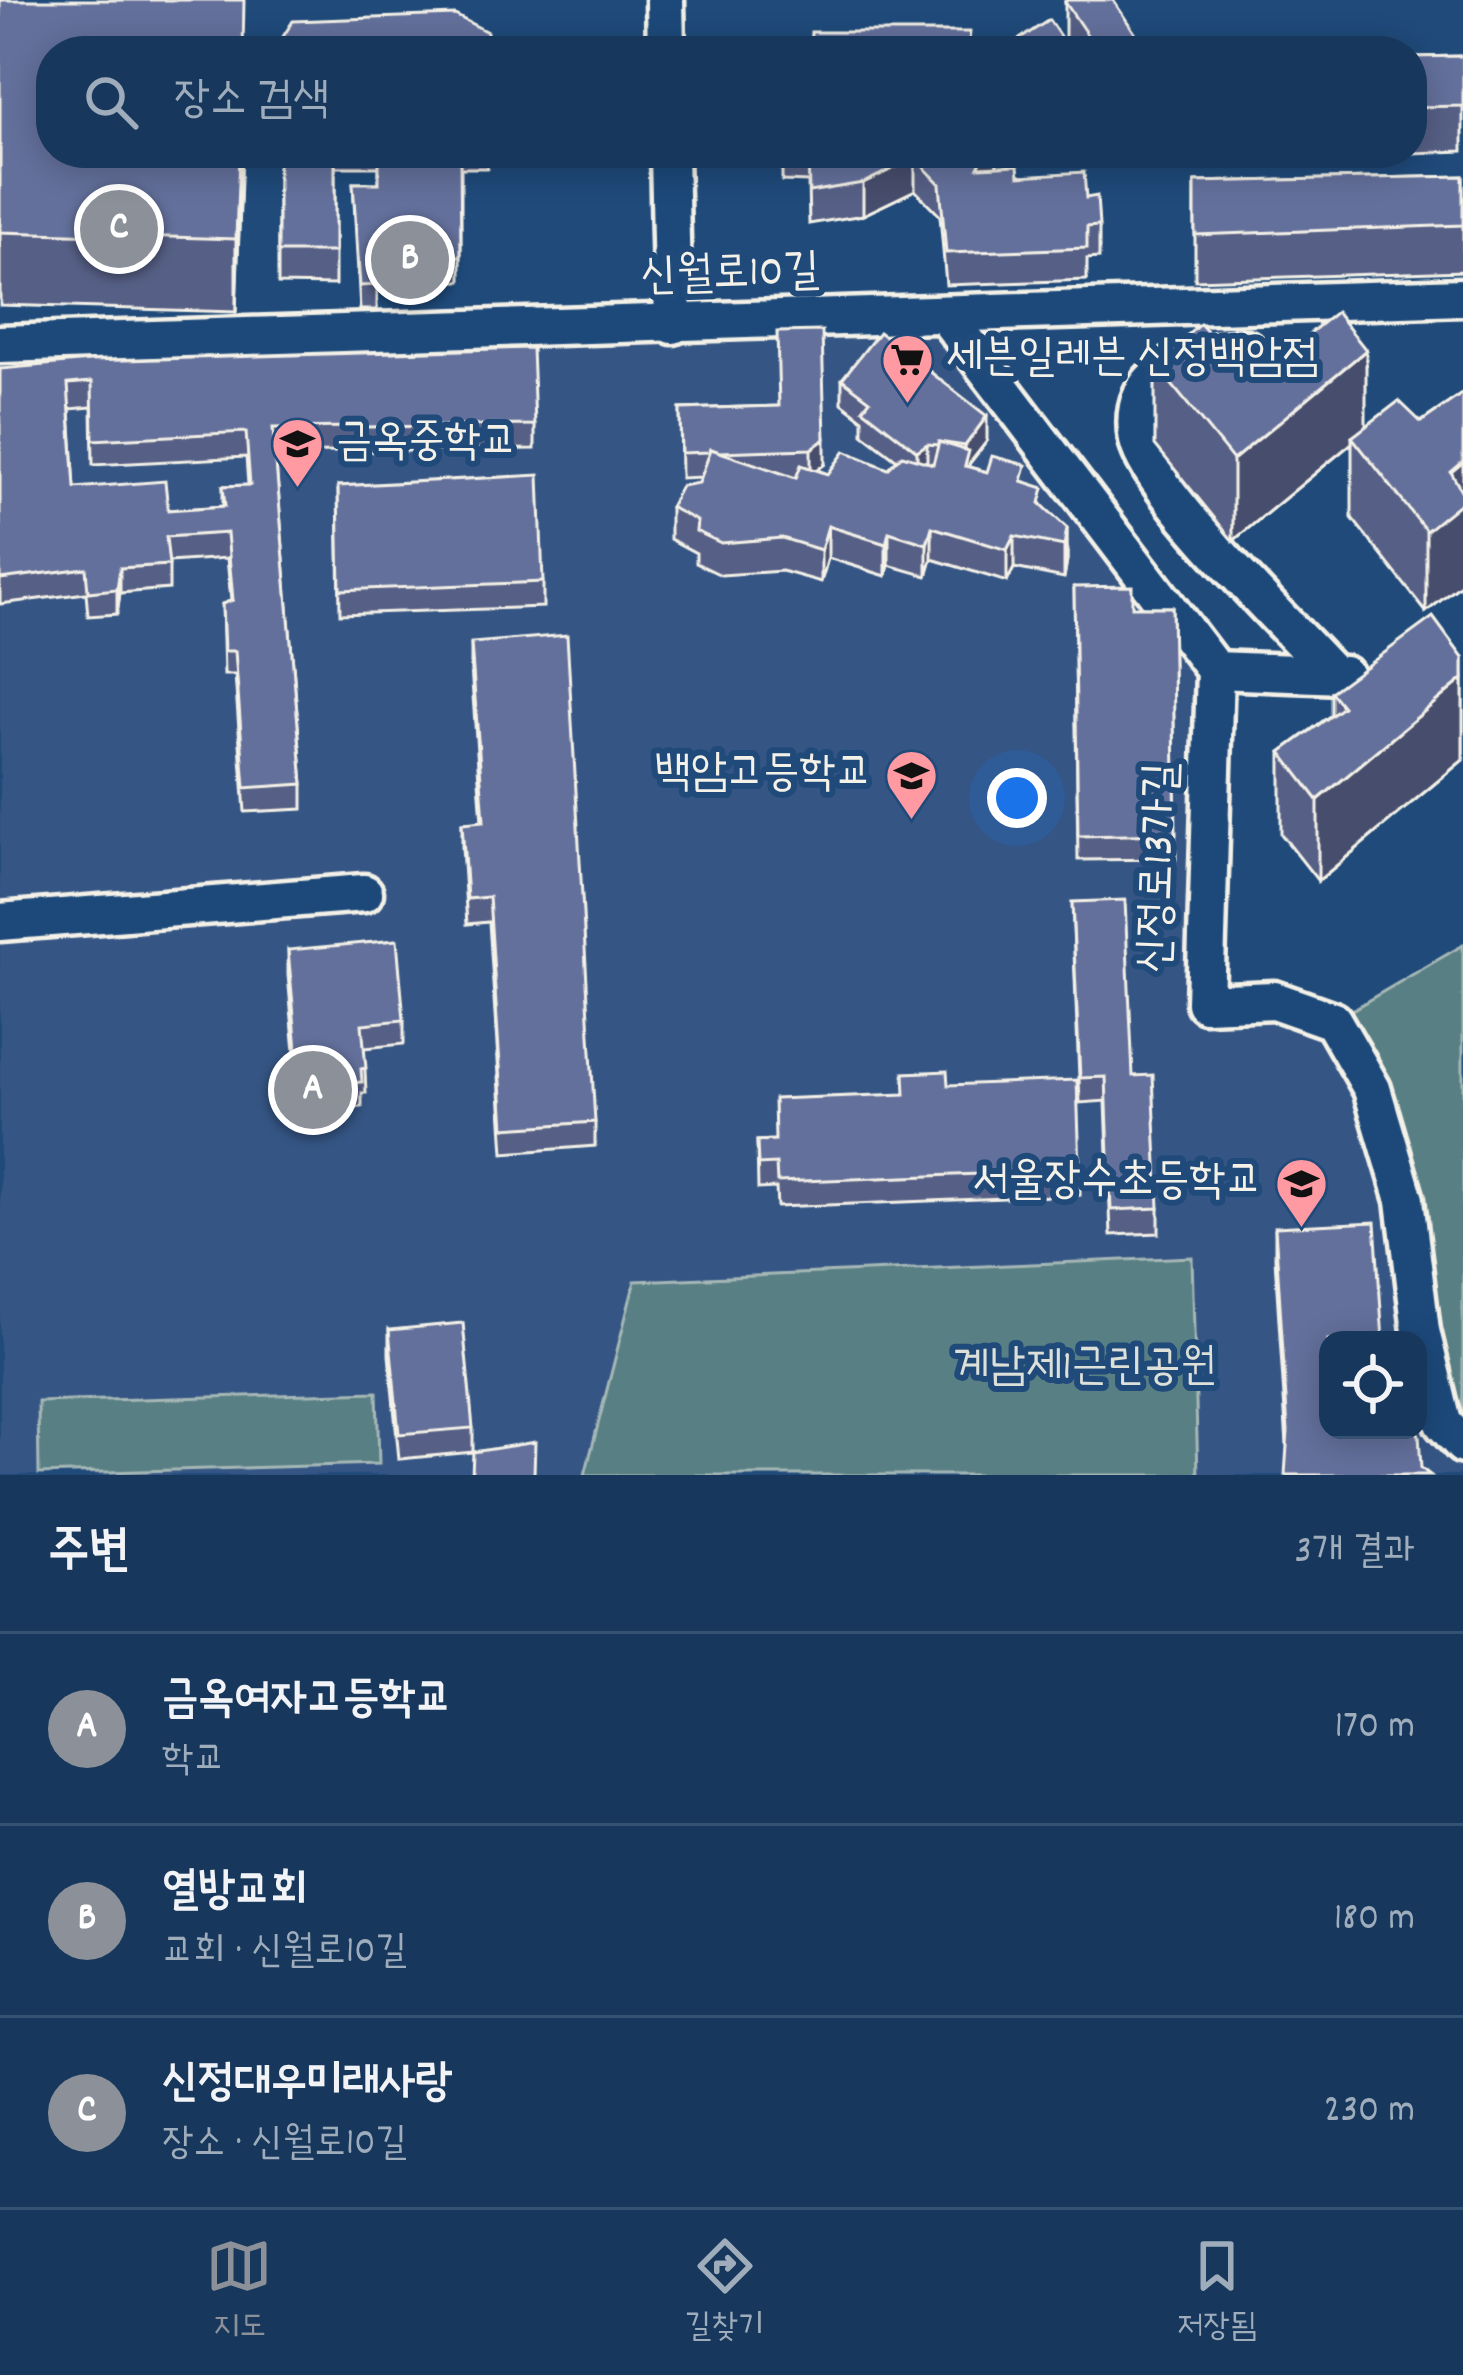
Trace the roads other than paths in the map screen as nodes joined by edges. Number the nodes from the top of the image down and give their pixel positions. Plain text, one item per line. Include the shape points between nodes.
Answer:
1 (665, 0) edge
2 (666, 36) edge
3 (669, 168) edge
4 (1463, 297) edge
5 (946, 316) junction
6 (673, 326) junction
7 (0, 344) edge
8 (1246, 349) dead end
9 (1215, 670) junction
10 (1333, 675) junction
11 (1376, 676) edge
12 (364, 893) dead end
13 (0, 922) edge
14 (1463, 1444) edge

1 - 2 street
3 - 6 street
4 - 5 street, 신월로10길
5 - 6 street, 신월로10길
5 - 9 street
6 - 7 street, 신월로10길
8 - 10 street via 1195,352 1164,365 1139,399 1138,441 1161,484
9 - 10 street
9 - 14 street, 신정로13가길 via 1205,1003 1274,1000 1334,1021 1372,1089 1405,1200 1421,1330 1443,1423
10 - 11 street
12 - 13 street

